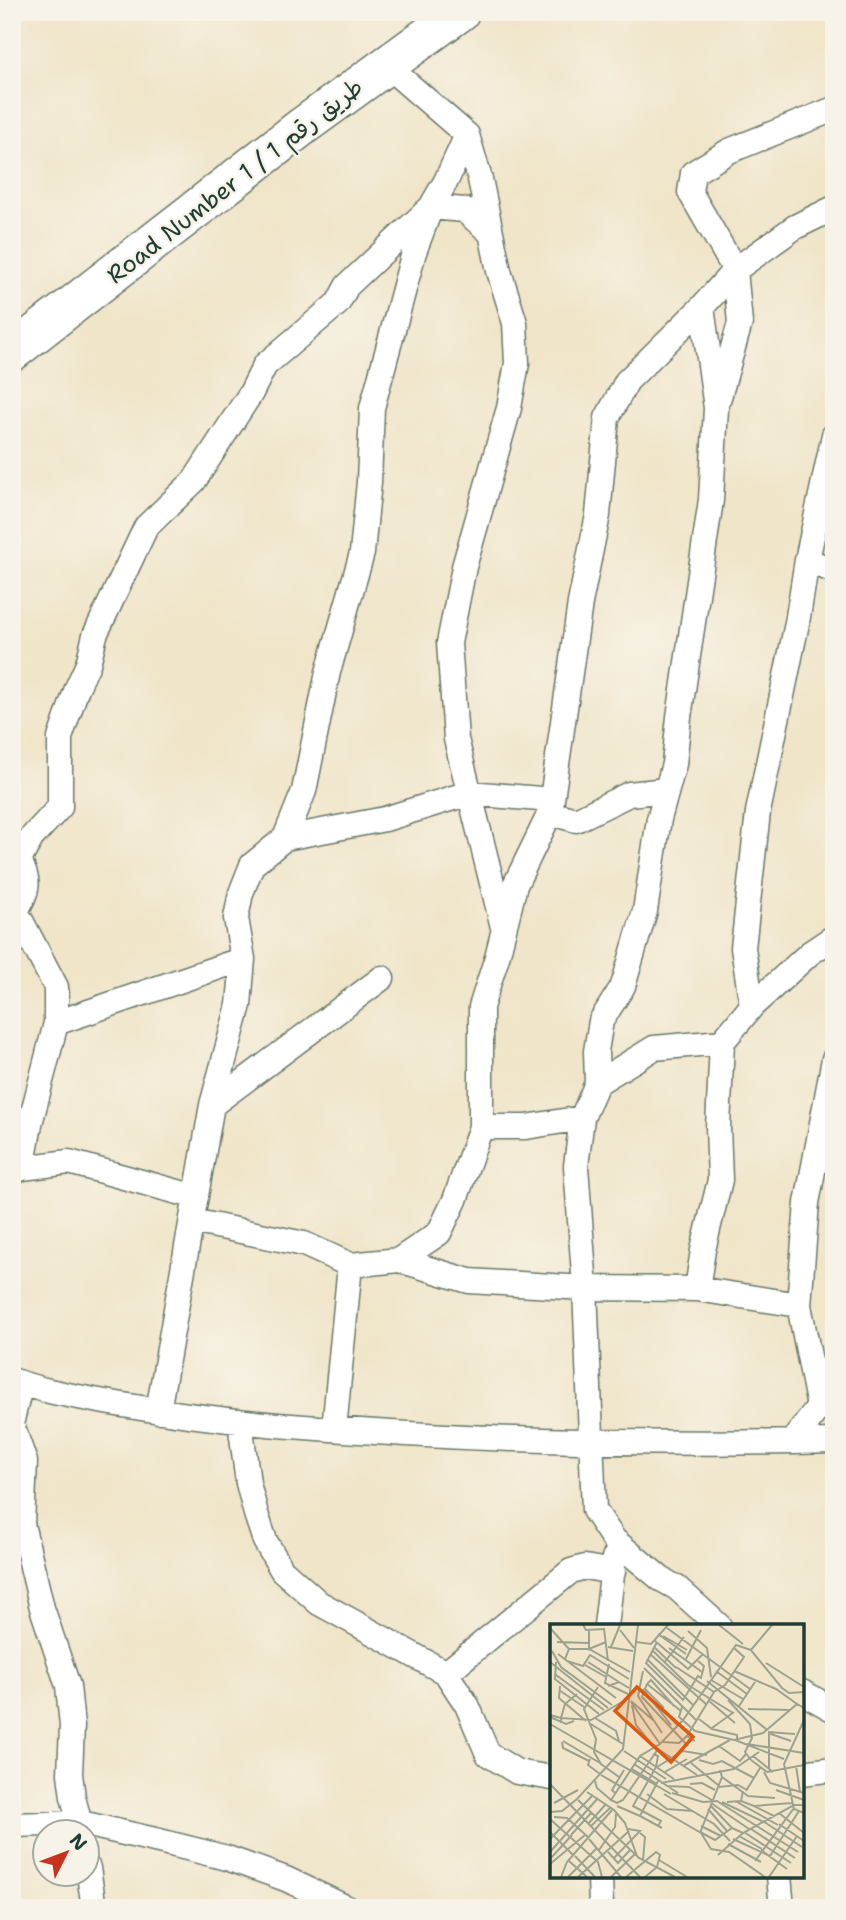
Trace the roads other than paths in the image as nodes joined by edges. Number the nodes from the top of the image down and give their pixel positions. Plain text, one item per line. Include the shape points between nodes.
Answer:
1 (446, 16) edge
2 (386, 65) junction
3 (834, 109) edge
4 (467, 135) junction
5 (431, 207) junction
6 (834, 208) edge
7 (491, 233) junction
8 (735, 270) junction
9 (702, 307) junction
10 (12, 352) edge
11 (716, 408) junction
12 (834, 435) edge
13 (807, 559) junction
14 (834, 571) edge
15 (666, 790) junction
16 (469, 793) junction
17 (551, 807) junction
18 (285, 838) junction
19 (503, 929) junction
20 (834, 936) edge
21 (243, 959) junction
22 (382, 978) dead end
23 (752, 1006) junction
24 (57, 1023) junction
25 (722, 1042) junction
26 (834, 1059) edge
27 (597, 1083) junction
28 (212, 1105) junction
29 (582, 1118) junction
30 (481, 1127) junction
31 (17, 1170) edge
32 (194, 1209) junction
33 (399, 1259) junction
34 (350, 1265) junction
35 (585, 1288) junction
36 (697, 1289) junction
37 (799, 1305) junction
38 (16, 1382) edge
39 (158, 1411) junction
40 (240, 1421) junction
41 (12, 1423) edge
42 (334, 1429) junction
43 (590, 1441) junction
44 (834, 1441) edge
45 (792, 1442) junction
46 (19, 1462) edge
47 (17, 1526) edge
48 (614, 1540) junction
49 (613, 1572) junction
50 (606, 1624) edge
51 (717, 1624) edge
52 (446, 1673) junction
53 (804, 1693) edge
54 (834, 1710) edge
55 (834, 1769) edge
56 (804, 1773) edge
57 (550, 1778) edge
58 (78, 1818) edge
59 (12, 1825) edge
60 (32, 1826) edge
61 (102, 1832) edge
62 (600, 1878) edge
63 (779, 1878) edge
64 (91, 1888) edge
65 (94, 1908) edge
66 (347, 1908) edge
67 (601, 1908) edge
68 (782, 1908) edge

1 - 2 highway, Road Number 1 / طريق رقم 1
2 - 4 street
2 - 10 highway, Road Number 1 / طريق رقم 1
3 - 8 street via 729,151 693,173 690,192
4 - 5 street
4 - 7 street
5 - 7 street via 464,210
5 - 18 street via 372,408 362,553 328,672 304,791
5 - 24 street via 347,286 338,303 265,365 194,481 146,527 95,635 60,738 60,807 32,837 19,860 28,880 16,911 56,987
6 - 8 street via 796,227
7 - 16 street via 515,323 517,363 449,643 456,739
8 - 9 street
8 - 11 street via 740,323
9 - 11 street
9 - 17 street via 627,381 607,418 598,515 580,603
11 - 15 street via 711,500 674,764
12 - 13 street
13 - 14 street
13 - 23 street via 758,812 743,948
15 - 17 street via 629,794 576,820
15 - 27 street via 645,911 623,985 601,1021
16 - 17 street
16 - 18 street via 385,819
16 - 19 street
17 - 19 street via 516,885
18 - 21 street via 253,865 241,893 236,918
19 - 30 street via 481,1007
20 - 23 street
21 - 24 street
21 - 28 street via 239,1005
22 - 28 street
23 - 25 street
24 - 31 street
25 - 27 street via 654,1048
25 - 36 street via 720,1180
26 - 37 street via 807,1203
27 - 29 street
28 - 32 street
29 - 30 street via 526,1127
29 - 35 street via 576,1166
30 - 33 street via 439,1233
31 - 32 street via 69,1162
32 - 34 street via 304,1244
32 - 39 street
33 - 34 street
33 - 35 street via 469,1281
34 - 42 street
35 - 36 street
35 - 43 street
36 - 37 street
37 - 45 street via 818,1407
38 - 39 street
38 - 41 street
39 - 40 street
40 - 42 street
40 - 52 street via 256,1514 282,1570 319,1602
41 - 46 street
42 - 43 street
43 - 45 street
43 - 48 street via 594,1510
44 - 45 street
46 - 47 street
47 - 58 street via 68,1686 71,1774
48 - 49 street
48 - 51 street
49 - 50 street
49 - 52 street via 585,1567 571,1572
52 - 57 street via 467,1705 488,1754 517,1772
53 - 54 street
55 - 56 street
59 - 60 street
61 - 66 street via 227,1858
62 - 67 street
63 - 68 street
64 - 65 street

